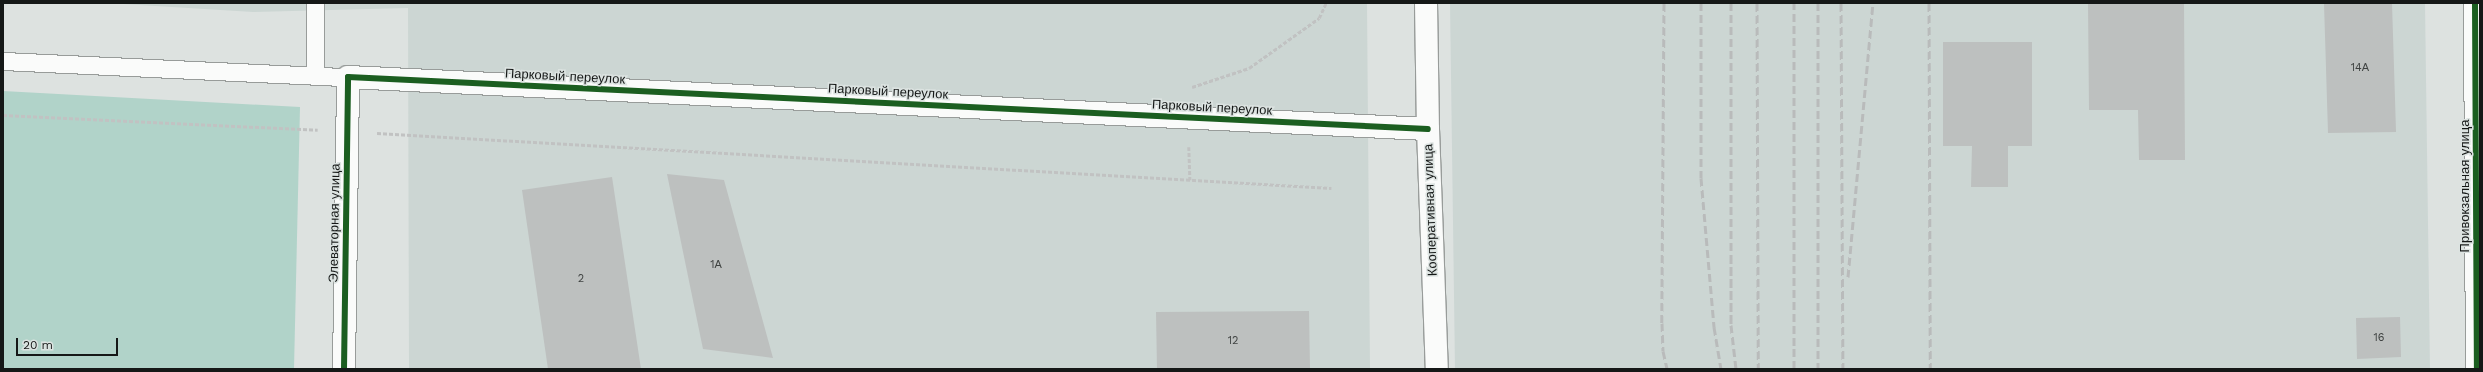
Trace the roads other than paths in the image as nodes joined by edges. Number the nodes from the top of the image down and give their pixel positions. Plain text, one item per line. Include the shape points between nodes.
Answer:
1 (315, 3) edge
2 (1426, 3) edge
3 (2475, 3) edge
4 (3, 61) edge
5 (315, 76) junction
6 (348, 77) junction
7 (1428, 129) junction
8 (2478, 324) edge
9 (344, 369) edge
10 (1437, 369) edge
11 (2477, 369) edge

1 - 5 lane
2 - 7 street, Кооперативная улица
3 - 8 street, Привокзальная улица
4 - 5 lane
5 - 6 lane
6 - 7 street, Парковый переулок
6 - 9 street, Элеваторная улица
7 - 10 street, Кооперативная улица
8 - 11 street, Привокзальная улица

